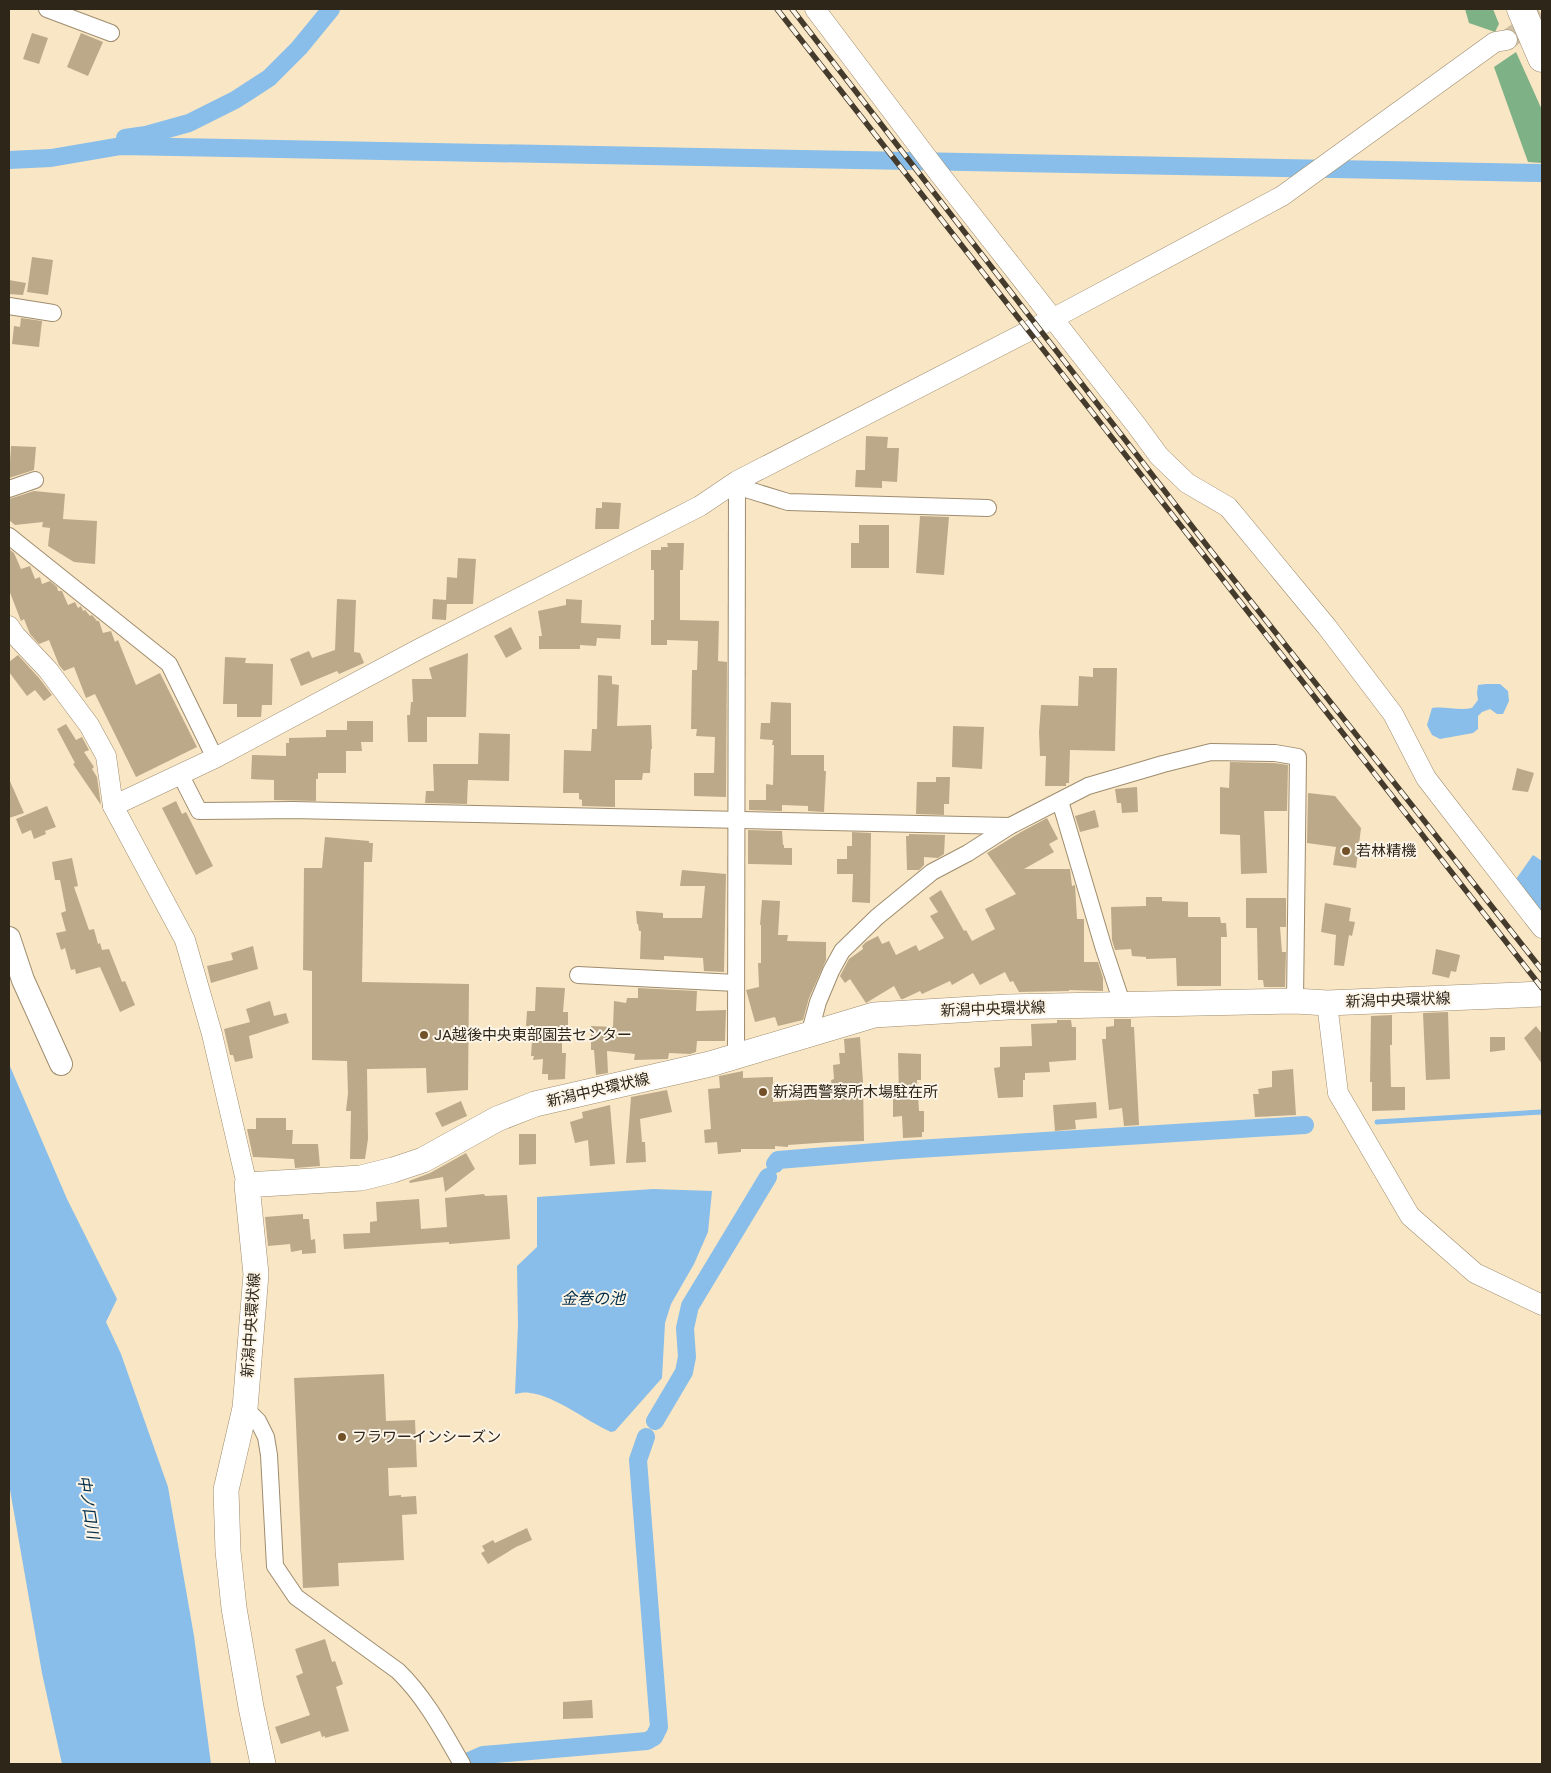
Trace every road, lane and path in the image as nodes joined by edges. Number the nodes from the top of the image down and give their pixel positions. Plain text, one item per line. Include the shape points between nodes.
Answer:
1 (47, 9) edge
2 (815, 9) edge
3 (1522, 9) edge
4 (111, 33) dead end
5 (1507, 40) tunnel mouth
6 (1542, 58) edge
7 (9, 306) edge
8 (53, 313) dead end
9 (1054, 318) junction
10 (36, 480) dead end
11 (737, 481) junction
12 (9, 489) edge
13 (988, 508) dead end
14 (9, 536) edge
15 (9, 626) edge
16 (215, 758) junction
17 (180, 774) junction
18 (1060, 801) junction
19 (113, 806) junction
20 (737, 820) junction
21 (1010, 826) junction
22 (1542, 928) edge
23 (9, 938) edge
24 (578, 975) dead end
25 (736, 984) junction
26 (1542, 994) edge
27 (1295, 1001) junction
28 (1327, 1003) junction
29 (1123, 1006) junction
30 (809, 1035) junction
31 (736, 1056) junction
32 (61, 1064) dead end
33 (247, 1185) junction
34 (1542, 1305) edge
35 (245, 1408) junction
36 (263, 1764) edge
37 (462, 1764) edge

1 - 4 street
2 - 9 street
3 - 6 highway
5 - 9 street via 1495,42 1282,196
7 - 8 street
9 - 11 street
9 - 22 street via 1159,456 1188,483 1228,507 1327,627 1393,714 1426,778
10 - 12 street
11 - 13 street via 748,490 788,502
11 - 16 street via 700,506 419,649
11 - 20 street
14 - 16 street via 169,664
15 - 19 street via 48,670 106,756
16 - 17 street
17 - 19 street
17 - 20 street via 199,811 292,810
18 - 21 street
18 - 27 street via 1088,786 1211,752 1275,753 1298,757
18 - 29 street
19 - 33 street via 185,940 212,1034
20 - 21 street
20 - 25 street
21 - 30 street via 932,872 842,951 818,1002
23 - 32 main road
24 - 25 street
25 - 31 street
26 - 28 main road, 新潟中央環状線
27 - 28 main road, 新潟中央環状線
27 - 29 main road, 新潟中央環状線
28 - 34 street via 1338,1093 1410,1216 1476,1273
29 - 30 main road, 新潟中央環状線 via 1008,1007 881,1014
30 - 31 main road, 新潟中央環状線
31 - 33 main road, 新潟中央環状線 via 535,1104 497,1119 423,1160 393,1170 361,1178
33 - 35 main road, 新潟中央環状線 via 256,1274
35 - 36 main road, 新潟中央環状線 via 226,1490 228,1551 237,1626
35 - 37 street via 258,1421 268,1446 275,1566 296,1597 410,1682

